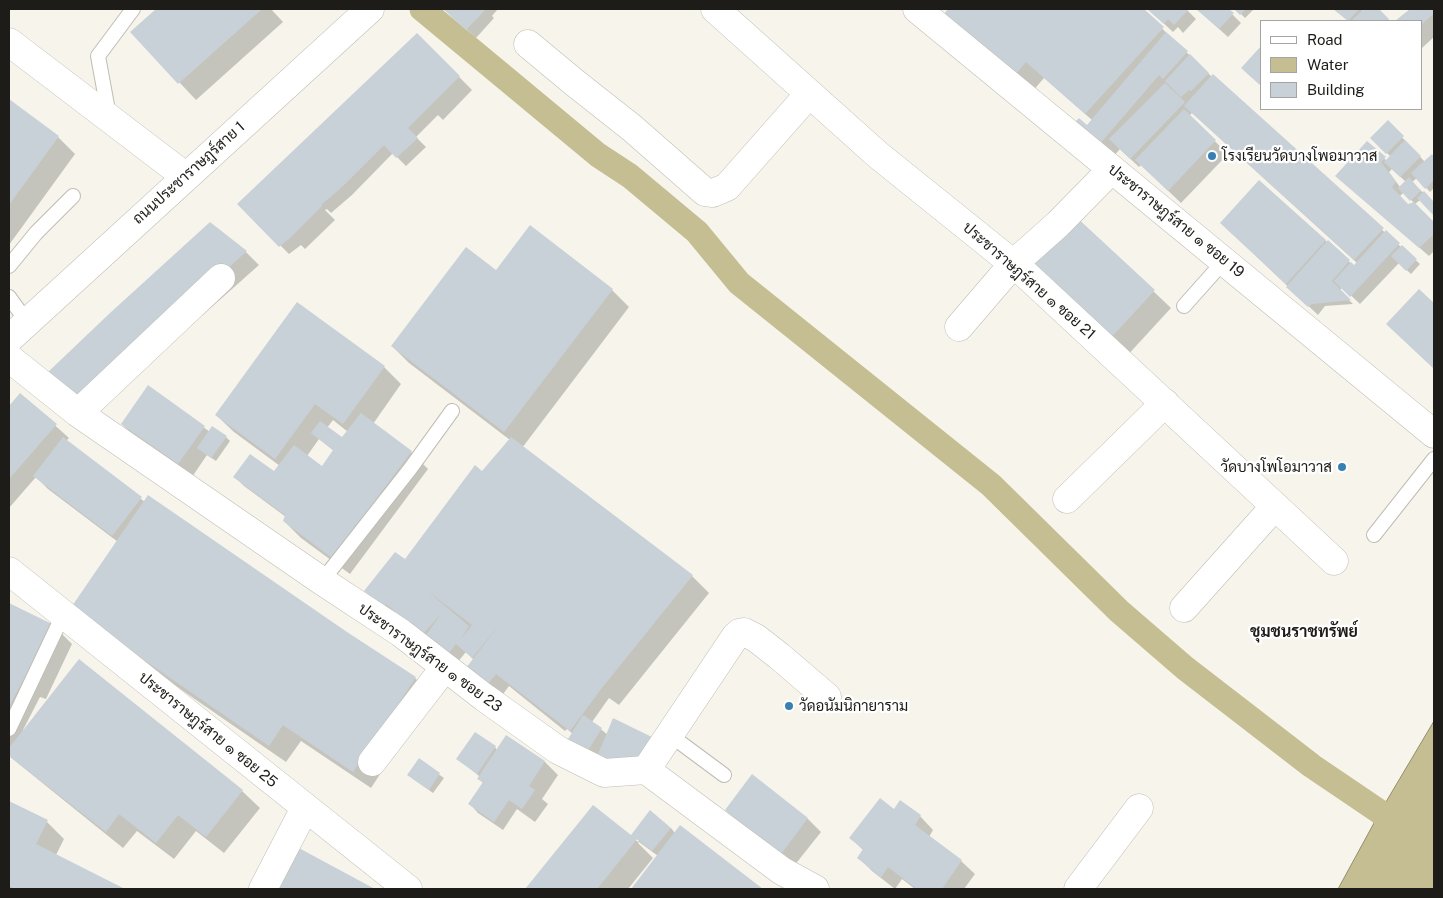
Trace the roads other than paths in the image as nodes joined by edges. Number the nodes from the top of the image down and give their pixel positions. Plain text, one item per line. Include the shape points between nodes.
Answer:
1 (133, 9) edge
2 (370, 9) edge
3 (715, 9) edge
4 (925, 11) edge
5 (9, 42) edge
6 (528, 44) dead end
7 (810, 94) junction
8 (110, 119) junction
9 (1112, 169) junction
10 (186, 176) junction
11 (73, 196) dead end
12 (1224, 261) junction
13 (1013, 264) junction
14 (9, 266) edge
15 (221, 278) dead end
16 (9, 296) edge
17 (1184, 306) dead end
18 (959, 327) dead end
19 (18, 331) edge
20 (9, 358) edge
21 (1165, 403) junction
22 (452, 411) dead end
23 (78, 413) junction
24 (1434, 434) edge
25 (1434, 459) edge
26 (1067, 499) dead end
27 (1275, 506) junction
28 (1374, 535) dead end
29 (1334, 561) dead end
30 (9, 571) edge
31 (322, 581) junction
32 (1184, 608) dead end
33 (63, 615) junction
34 (445, 667) junction
35 (827, 697) dead end
36 (9, 729) edge
37 (670, 735) junction
38 (372, 762) dead end
39 (646, 770) junction
40 (724, 775) dead end
41 (305, 808) junction
42 (1139, 808) dead end
43 (263, 889) edge
44 (408, 889) edge
45 (815, 889) edge
46 (1078, 889) edge

1 - 8 lane via 98,56
2 - 10 street, ถนนประชาราษฎร์สาย 1
3 - 7 street, ประชาราษฎร์สาย ๑ ซอย 21
4 - 9 street, ประชาราษฎร์สาย ๑ ซอย 19
5 - 8 street
6 - 7 street via 705,192 721,191 727,187
7 - 13 street, ประชาราษฎร์สาย ๑ ซอย 21 via 878,155
8 - 10 street
9 - 12 street, ประชาราษฎร์สาย ๑ ซอย 19
9 - 13 street
10 - 19 street, ถนนประชาราษฎร์สาย 1
11 - 14 lane
12 - 17 lane
12 - 24 street, ประชาราษฎร์สาย ๑ ซอย 19
13 - 18 street
13 - 21 street, ประชาราษฎร์สาย ๑ ซอย 21
15 - 23 street
16 - 19 lane
20 - 23 street, ประชาราษฎร์สาย ๑ ซอย 23
21 - 26 street
21 - 27 street, ประชาราษฎร์สาย ๑ ซอย 21
22 - 31 lane
23 - 31 street, ประชาราษฎร์สาย ๑ ซอย 23
25 - 28 lane
27 - 29 street, ประชาราษฎร์สาย ๑ ซอย 21
27 - 32 street
30 - 33 street, ประชาราษฎร์สาย ๑ ซอย 25
31 - 34 street, ประชาราษฎร์สาย ๑ ซอย 23 via 401,633
33 - 36 lane
33 - 41 street, ประชาราษฎร์สาย ๑ ซอย 25
34 - 38 street
34 - 39 street, ประชาราษฎร์สาย ๑ ซอย 23 via 558,750 604,773
35 - 37 street via 756,638 739,633
37 - 39 street
37 - 40 lane
39 - 45 street via 782,871
41 - 43 street
41 - 44 street, ประชาราษฎร์สาย ๑ ซอย 25
42 - 46 street

